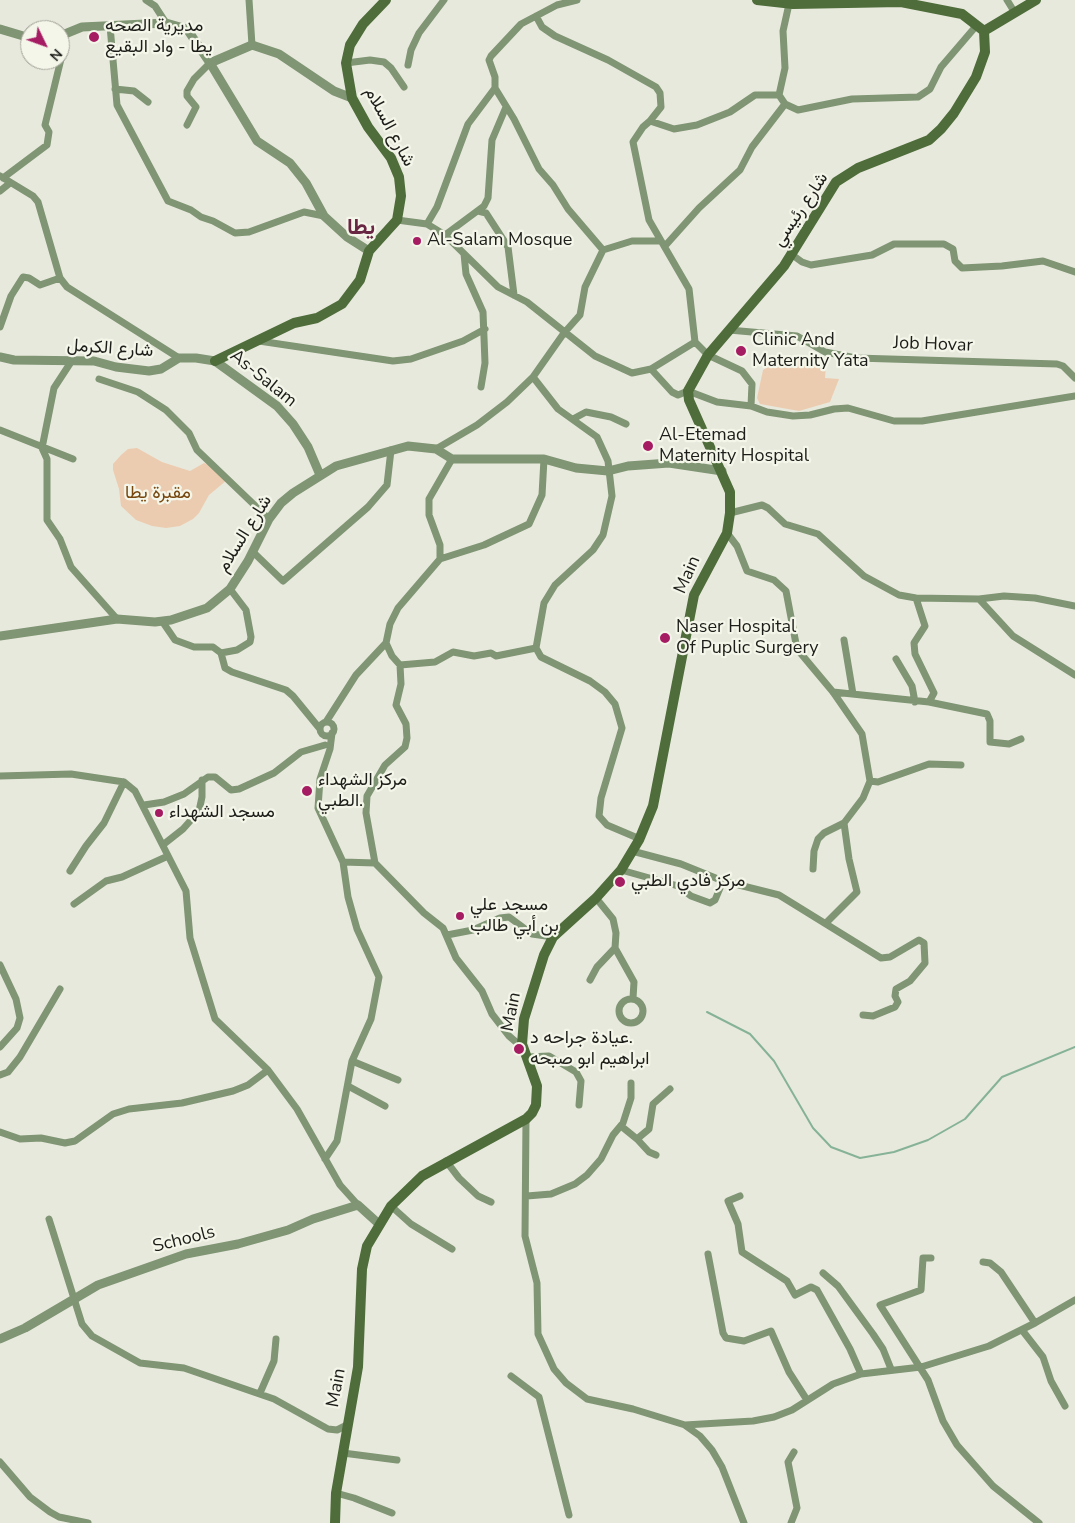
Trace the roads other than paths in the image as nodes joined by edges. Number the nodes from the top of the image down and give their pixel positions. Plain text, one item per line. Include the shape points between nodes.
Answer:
1 (146, 0) edge
2 (249, 0) edge
3 (386, 0) edge
4 (444, 0) edge
5 (577, 0) edge
6 (757, 0) edge
7 (1007, 0) edge
8 (1036, 0) edge
9 (789, 4) junction
10 (1015, 14) junction
11 (536, 16) junction
12 (166, 23) junction
13 (110, 26) junction
14 (0, 28) edge
15 (980, 28) junction
16 (70, 32) edge
17 (20, 35) edge
18 (252, 45) junction
19 (210, 63) junction
20 (346, 63) junction
21 (408, 65) dead end
22 (58, 70) edge
23 (404, 87) dead end
24 (495, 88) junction
25 (115, 89) junction
26 (779, 95) junction
27 (352, 98) junction
28 (148, 102) dead end
29 (785, 104) junction
30 (506, 107) junction
31 (650, 121) junction
32 (187, 125) dead end
33 (4, 179) edge
34 (0, 191) edge
35 (478, 211) junction
36 (324, 216) junction
37 (397, 220) junction
38 (427, 224) junction
39 (445, 235) junction
40 (663, 244) junction
41 (603, 250) junction
42 (369, 251) junction
43 (464, 254) junction
44 (791, 254) junction
45 (1075, 272) edge
46 (60, 278) junction
47 (514, 295) junction
48 (0, 327) edge
49 (485, 329) junction
50 (729, 330) junction
51 (564, 333) junction
52 (259, 341) junction
53 (695, 342) junction
54 (708, 354) junction
55 (0, 357) edge
56 (179, 358) junction
57 (215, 361) junction
58 (71, 362) junction
59 (651, 369) junction
60 (533, 377) junction
61 (99, 378) dead end
62 (1075, 378) edge
63 (481, 387) dead end
64 (688, 391) junction
65 (1075, 396) edge
66 (751, 406) junction
67 (573, 419) junction
68 (626, 424) dead end
69 (0, 430) edge
70 (42, 448) junction
71 (436, 449) junction
72 (391, 450) junction
73 (73, 459) dead end
74 (452, 459) junction
75 (544, 459) junction
76 (722, 471) junction
77 (608, 472) junction
78 (320, 475) junction
79 (730, 513) junction
80 (270, 519) junction
81 (727, 533) junction
82 (253, 552) junction
83 (440, 560) junction
84 (230, 589) junction
85 (916, 598) junction
86 (979, 599) junction
87 (1075, 606) edge
88 (117, 619) junction
89 (162, 621) junction
90 (0, 636) edge
91 (844, 640) dead end
92 (386, 643) junction
93 (536, 648) junction
94 (221, 653) junction
95 (896, 659) dead end
96 (400, 665) junction
97 (1075, 675) edge
98 (833, 692) junction
99 (853, 694) junction
100 (915, 702) junction
101 (929, 702) junction
102 (327, 728) junction
103 (1021, 739) dead end
104 (325, 745) junction
105 (961, 765) dead end
106 (324, 766) junction
107 (0, 776) edge
108 (202, 780) junction
109 (870, 781) junction
110 (124, 782) junction
111 (144, 805) junction
112 (844, 823) junction
113 (640, 839) junction
114 (164, 844) junction
115 (632, 851) junction
116 (168, 856) junction
117 (343, 862) junction
118 (375, 863) junction
119 (813, 869) dead end
120 (621, 870) junction
121 (70, 872) dead end
122 (723, 881) junction
123 (596, 898) junction
124 (74, 904) dead end
125 (826, 923) junction
126 (447, 935) junction
127 (553, 937) junction
128 (615, 948) junction
129 (0, 966) edge
130 (590, 980) dead end
131 (60, 989) dead end
132 (633, 998) dead end
133 (863, 1016) dead end
134 (522, 1044) junction
135 (0, 1047) edge
136 (528, 1057) junction
137 (352, 1061) junction
138 (268, 1070) junction
139 (0, 1075) edge
140 (398, 1080) dead end
141 (631, 1083) dead end
142 (348, 1086) junction
143 (670, 1089) dead end
144 (385, 1106) dead end
145 (579, 1106) dead end
146 (526, 1119) junction
147 (622, 1126) junction
148 (0, 1132) edge
149 (637, 1139) junction
150 (656, 1155) dead end
151 (325, 1160) junction
152 (446, 1161) junction
153 (527, 1196) junction
154 (740, 1196) dead end
155 (491, 1202) dead end
156 (358, 1205) junction
157 (391, 1206) junction
158 (49, 1219) dead end
159 (379, 1224) junction
160 (452, 1249) dead end
161 (708, 1254) dead end
162 (931, 1258) dead end
163 (983, 1262) dead end
164 (823, 1273) dead end
165 (74, 1299) junction
166 (1075, 1300) edge
167 (1035, 1323) junction
168 (1022, 1330) junction
169 (276, 1339) dead end
170 (0, 1340) edge
171 (921, 1367) junction
172 (891, 1369) junction
173 (861, 1374) junction
174 (511, 1376) dead end
175 (260, 1393) junction
176 (806, 1400) junction
177 (1065, 1406) dead end
178 (347, 1425) junction
179 (685, 1425) junction
180 (794, 1452) dead end
181 (343, 1453) junction
182 (397, 1460) dead end
183 (0, 1462) edge
184 (336, 1493) junction
185 (392, 1513) dead end
186 (569, 1516) dead end
187 (88, 1523) edge
188 (334, 1523) edge
189 (744, 1523) edge
190 (791, 1523) edge
191 (1039, 1523) edge

1 - 12 street via 155,6
2 - 18 street
3 - 20 main road, شارع السلام via 363,24 350,45
4 - 21 street via 419,33
5 - 11 street via 557,5
6 - 9 main road
7 - 10 street
8 - 10 main road
9 - 15 main road via 900,2 962,14
9 - 26 street via 782,31 785,68
10 - 15 main road
11 - 24 street via 521,24 491,56
11 - 31 street via 542,27 555,36 656,87 661,107
12 - 13 street
12 - 19 street via 187,29
13 - 16 street via 82,27
13 - 25 street
14 - 17 street
15 - 29 street via 941,67 930,89 918,97 852,99 798,110
15 - 44 main road, شارع رئيسي via 985,52 976,77 941,130 929,140 845,174 827,195
18 - 19 street
18 - 27 street via 280,54 334,91
19 - 32 street via 187,91 196,107
19 - 36 street via 252,135 290,163 310,189
20 - 23 street via 384,62
20 - 27 main road, شارع السلام
22 - 33 street via 45,125 49,132 47,145
24 - 30 street
24 - 38 street via 468,124 437,207
25 - 28 street via 134,91
25 - 36 street via 116,105 171,204 191,210 201,218 235,232 249,232 304,212
26 - 29 street
26 - 31 street via 755,95 730,112 697,126 674,129
27 - 37 main road, شارع السلام via 399,176 401,196
29 - 40 street via 752,147 740,170
30 - 35 street via 492,140 490,193
30 - 41 street via 539,168
31 - 40 street via 633,142 649,220
33 - 34 street
33 - 46 street via 38,202
35 - 39 street
35 - 47 street via 486,213 508,247
36 - 42 street via 347,238
37 - 38 street
37 - 42 main road
38 - 39 street
39 - 43 street
40 - 41 street via 632,241
40 - 53 street via 688,288
41 - 51 street via 585,287 580,315
42 - 52 main road via 360,280 342,304 317,318 294,323
43 - 47 street via 498,287
43 - 49 street via 466,274 484,312
44 - 45 street via 811,265 872,255 894,244 944,244 953,249 955,260 962,268 1043,261
44 - 50 main road, شارع رئيسي
46 - 48 street via 40,285 23,277 11,296
46 - 56 street via 80,296
47 - 51 street
49 - 52 street via 463,341 411,359 393,361
49 - 63 street
50 - 54 main road, شارع رئيسي
50 - 62 street, Job Hovar via 797,336 825,352 856,358 1057,364
51 - 59 street via 595,356 632,373
51 - 60 street
52 - 57 main road
53 - 54 street
53 - 59 street
54 - 64 main road, شارع رئيسي
54 - 66 street via 742,371 752,384
55 - 58 street, شارع الكرمل
56 - 57 street, شارع الكرمل
56 - 58 street, شارع الكرمل via 161,369 149,370 94,361
57 - 78 street, As-Salam via 277,406 308,447
58 - 70 street via 54,388
59 - 64 street via 672,392 678,395
60 - 67 street via 558,408
60 - 71 street via 477,425
61 - 80 street via 142,394 166,410 189,433 197,450
64 - 66 street via 717,402
64 - 76 main road via 689,400
65 - 66 street via 922,421 894,421 848,408 793,416
67 - 68 street via 586,412 611,416
67 - 77 street via 597,437 608,461
69 - 70 street
70 - 73 street
70 - 88 street via 47,462 48,524 59,536 71,566
71 - 72 street, شارع السلام via 408,446
71 - 74 street, شارع السلام
72 - 78 street, شارع السلام via 336,466
72 - 82 street via 387,485 368,507 283,581
74 - 75 street
74 - 83 street via 429,499 429,515 440,545
75 - 77 street
75 - 83 street via 542,495 529,524 484,545
76 - 77 street via 669,463 628,466
76 - 79 main road, Main via 730,492
77 - 93 street via 612,496 603,535 593,550 555,585 544,603
78 - 80 street, شارع السلام via 287,498
79 - 81 main road, Main
79 - 85 street via 762,505 785,524 811,530 824,538 864,576 880,586 899,595
80 - 82 street, شارع السلام
81 - 98 street via 737,546 747,571 774,580 786,591 797,648
81 - 113 main road, Main via 694,596 653,806
82 - 84 street, شارع السلام
83 - 92 street via 398,608
84 - 89 street, شارع السلام via 207,608
84 - 94 street via 246,610 251,637 250,642 237,650
85 - 86 street
85 - 101 street via 925,626 914,643 915,654 934,693
86 - 87 street via 1004,596 1035,598
86 - 97 street via 1013,636
88 - 89 street, شارع السلام
88 - 90 street, شارع السلام
89 - 94 street via 169,634 182,644 213,647
91 - 99 street
92 - 96 street
92 - 102 street via 356,675
93 - 96 street via 496,656 453,652 435,662
93 - 113 street via 541,656 590,681 615,704 622,728 601,798 599,816 608,825
94 - 102 street via 225,668 286,690 312,718
95 - 100 street via 912,686
96 - 118 street via 401,684 396,705 406,724 407,738 405,747 385,766 368,796 366,813
98 - 99 street
98 - 109 street via 862,734
99 - 100 street
100 - 101 street
101 - 103 street via 987,714 990,742 1009,744
102 - 104 street
102 - 106 street via 330,749
104 - 106 street
104 - 108 street via 293,757 274,773 239,790 231,790 215,777
105 - 109 street via 929,764 878,782
106 - 117 street via 318,808
107 - 110 street via 71,774
108 - 111 street via 184,794
108 - 114 street via 199,812
109 - 112 street
110 - 111 street via 136,791
110 - 121 street via 104,823
111 - 114 street
112 - 119 street via 824,833 818,840
112 - 125 street via 857,892
113 - 115 main road, Main
114 - 116 street
115 - 120 main road, Main
115 - 122 street via 681,864
116 - 124 street via 106,881
116 - 138 street via 186,891 190,938 211,1012 220,1025
117 - 118 street
117 - 137 street via 357,929 378,976 371,1020
118 - 126 street
120 - 122 street via 678,886 710,903 715,900
120 - 123 main road, Main
122 - 125 street via 779,895
123 - 127 main road, Main
123 - 128 street via 613,919
125 - 133 street via 881,958 890,957 919,940 924,943 925,963 910,981 896,989 898,1002 895,1007 873,1016
126 - 127 street via 509,917 532,934
126 - 134 street via 456,958 482,992 492,1014 509,1036
127 - 134 main road, Main via 535,981 524,1019
128 - 130 street
128 - 132 street via 634,982
129 - 135 street via 16,999 20,1018 17,1028
131 - 139 street via 20,1057 8,1072
134 - 136 main road, Main
136 - 145 street via 549,1056 576,1072 581,1081
136 - 146 main road, Main via 538,1095 536,1105
137 - 140 street
137 - 142 street
138 - 148 street via 248,1085 233,1091 113,1114 75,1141 20,1139
138 - 151 street via 297,1109
141 - 147 street via 628,1115
142 - 144 street
142 - 151 street via 337,1141
143 - 149 street via 653,1104 649,1129
146 - 152 main road, Main
146 - 153 street
147 - 149 street
147 - 153 street via 613,1135 601,1159 575,1184 551,1194
149 - 150 street
151 - 156 street via 340,1185
152 - 155 street via 458,1178 478,1196
152 - 157 main road, Main via 422,1176
153 - 179 street via 525,1236 537,1283 538,1334 554,1369 571,1388 587,1399
154 - 173 street via 728,1201 738,1224 742,1252 787,1281 795,1295 811,1287 817,1290
156 - 159 street
156 - 165 street, Schools via 288,1230 168,1260 98,1285
157 - 159 main road, Main
157 - 160 street via 411,1224
158 - 165 street
159 - 178 main road, Main via 367,1246 362,1269 358,1367
161 - 176 street via 726,1338 744,1341 772,1331 789,1372
162 - 171 street via 923,1258 921,1290 880,1305
163 - 167 street via 990,1263 1001,1272
164 - 172 street via 838,1286 873,1334
165 - 170 street, Schools
165 - 175 street via 89,1334 134,1361 184,1368
166 - 167 street
167 - 168 street
168 - 171 street via 989,1346
168 - 177 street via 1043,1357 1051,1381
169 - 175 street via 274,1361
171 - 172 street
171 - 191 street via 947,1429 962,1452 993,1486
172 - 173 street
173 - 176 street via 833,1384
174 - 186 street via 528,1386 538,1397
175 - 178 street via 328,1429 337,1430
176 - 179 street via 774,1417
178 - 181 main road, Main
179 - 189 street via 712,1450
180 - 190 street via 788,1462 796,1508
181 - 182 street
181 - 184 main road, Main
183 - 187 street via 30,1497 50,1512
184 - 185 street
184 - 188 main road, Main

